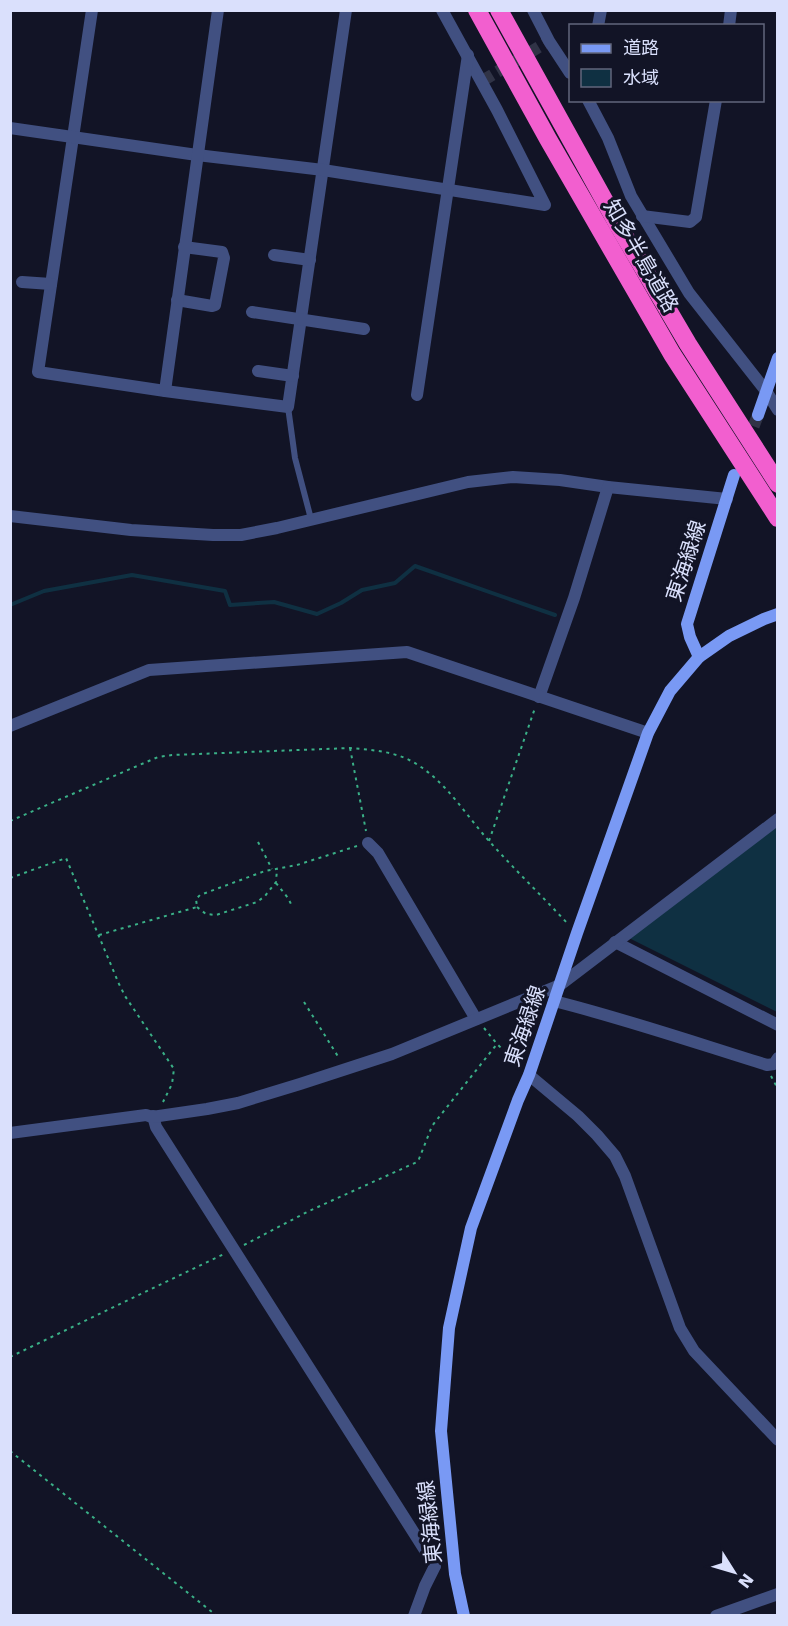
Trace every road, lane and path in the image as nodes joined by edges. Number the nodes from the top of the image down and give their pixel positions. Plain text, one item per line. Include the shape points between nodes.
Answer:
1 (92, 10) edge
2 (218, 10) edge
3 (346, 10) edge
4 (442, 10) edge
5 (477, 10) edge
6 (499, 10) edge
7 (533, 10) edge
8 (468, 55) junction
9 (569, 72) edge
10 (589, 102) edge
11 (716, 102) edge
12 (10, 128) edge
13 (74, 136) junction
14 (197, 155) junction
15 (323, 170) junction
16 (447, 189) junction
17 (642, 216) junction
18 (184, 247) junction
19 (274, 255) dead end
20 (310, 260) junction
21 (22, 282) dead end
22 (51, 284) junction
23 (177, 300) junction
24 (252, 312) dead end
25 (301, 320) junction
26 (364, 329) dead end
27 (777, 358) edge
28 (258, 371) dead end
29 (293, 376) junction
30 (165, 391) junction
31 (766, 391) junction
32 (417, 395) dead end
33 (288, 407) junction
34 (777, 410) edge
35 (758, 415) tunnel mouth
36 (734, 475) dead end
37 (777, 484) edge
38 (608, 487) junction
39 (727, 499) junction
40 (10, 516) edge
41 (777, 518) edge
42 (311, 519) junction
43 (777, 614) edge
44 (699, 657) junction
45 (539, 697) junction
46 (10, 726) edge
47 (648, 733) junction
48 (350, 748) junction
49 (777, 819) edge
50 (10, 821) edge
51 (489, 841) junction
52 (258, 842) dead end
53 (368, 843) junction
54 (277, 869) junction
55 (272, 870) junction
56 (10, 878) edge
57 (276, 883) junction
58 (292, 906) dead end
59 (197, 907) junction
60 (577, 933) junction
61 (99, 934) junction
62 (615, 942) junction
63 (560, 985) junction
64 (554, 1001) junction
65 (304, 1002) dead end
66 (477, 1018) junction
67 (777, 1025) edge
68 (497, 1044) junction
69 (777, 1058) edge
70 (345, 1069) junction
71 (529, 1075) junction
72 (153, 1116) junction
73 (10, 1133) edge
74 (234, 1250) junction
75 (10, 1357) edge
76 (777, 1440) edge
77 (10, 1451) edge
78 (454, 1565) junction
79 (435, 1566) junction
80 (777, 1594) edge
81 (217, 1616) edge
82 (414, 1616) edge
83 (464, 1616) edge
84 (716, 1616) edge

1 - 13 street
2 - 14 street
3 - 15 street
4 - 8 street
5 - 41 highway, 知多半島道路 via 672,354
6 - 37 highway, 知多半島道路 via 664,304
7 - 9 street
8 - 16 street
8 - 16 street via 545,205
10 - 17 street
11 - 17 street via 696,217 690,222
12 - 13 street
13 - 14 street
13 - 22 street
14 - 15 street
14 - 18 street
15 - 16 street
15 - 20 street
16 - 32 street
17 - 31 street via 688,293
18 - 23 street
18 - 23 street via 222,252 224,258 215,304
19 - 20 street
20 - 25 street
21 - 22 street
22 - 30 street via 38,372
23 - 30 street
24 - 25 street
25 - 26 street
25 - 29 street
27 - 31 main road
28 - 29 street
29 - 33 street
30 - 33 street
31 - 34 street
31 - 35 main road
33 - 42 lane
36 - 39 main road, 東海緑線
38 - 39 street
38 - 42 street via 513,477 457,485
38 - 45 street
39 - 44 main road, 東海緑線 via 687,624
40 - 42 street via 213,535 241,535
43 - 44 main road via 729,636
44 - 47 main road, 東海緑線 via 670,691
45 - 46 street via 406,652 149,670
45 - 47 street
45 - 51 path
47 - 60 main road, 東海緑線
48 - 50 path via 158,757
48 - 51 path via 394,754 424,769
48 - 53 path
49 - 62 street
51 - 60 path
52 - 55 path
53 - 54 path
53 - 66 street via 378,853
54 - 55 path
54 - 57 path
55 - 59 path via 200,894
56 - 61 path via 66,858
57 - 58 path
57 - 59 path via 257,902 210,915
59 - 61 path
60 - 63 main road, 東海緑線
61 - 72 path via 125,996 174,1069 172,1084
62 - 63 street
62 - 67 street
63 - 64 main road, 東海緑線
63 - 66 street
64 - 69 street via 767,1065 774,1064
64 - 71 main road, 東海緑線
65 - 70 path
66 - 68 path
66 - 70 street
68 - 71 path
68 - 74 path via 432,1126 417,1162
70 - 72 street via 238,1103
71 - 76 street via 578,1116 615,1156 626,1176 681,1328 694,1351
71 - 78 main road, 東海緑線 via 471,1228 449,1328 441,1431
72 - 73 street
72 - 74 street via 156,1127
74 - 75 path
74 - 79 street
77 - 81 path
78 - 79 street
78 - 83 main road, 東海緑線
79 - 82 street
80 - 84 street

